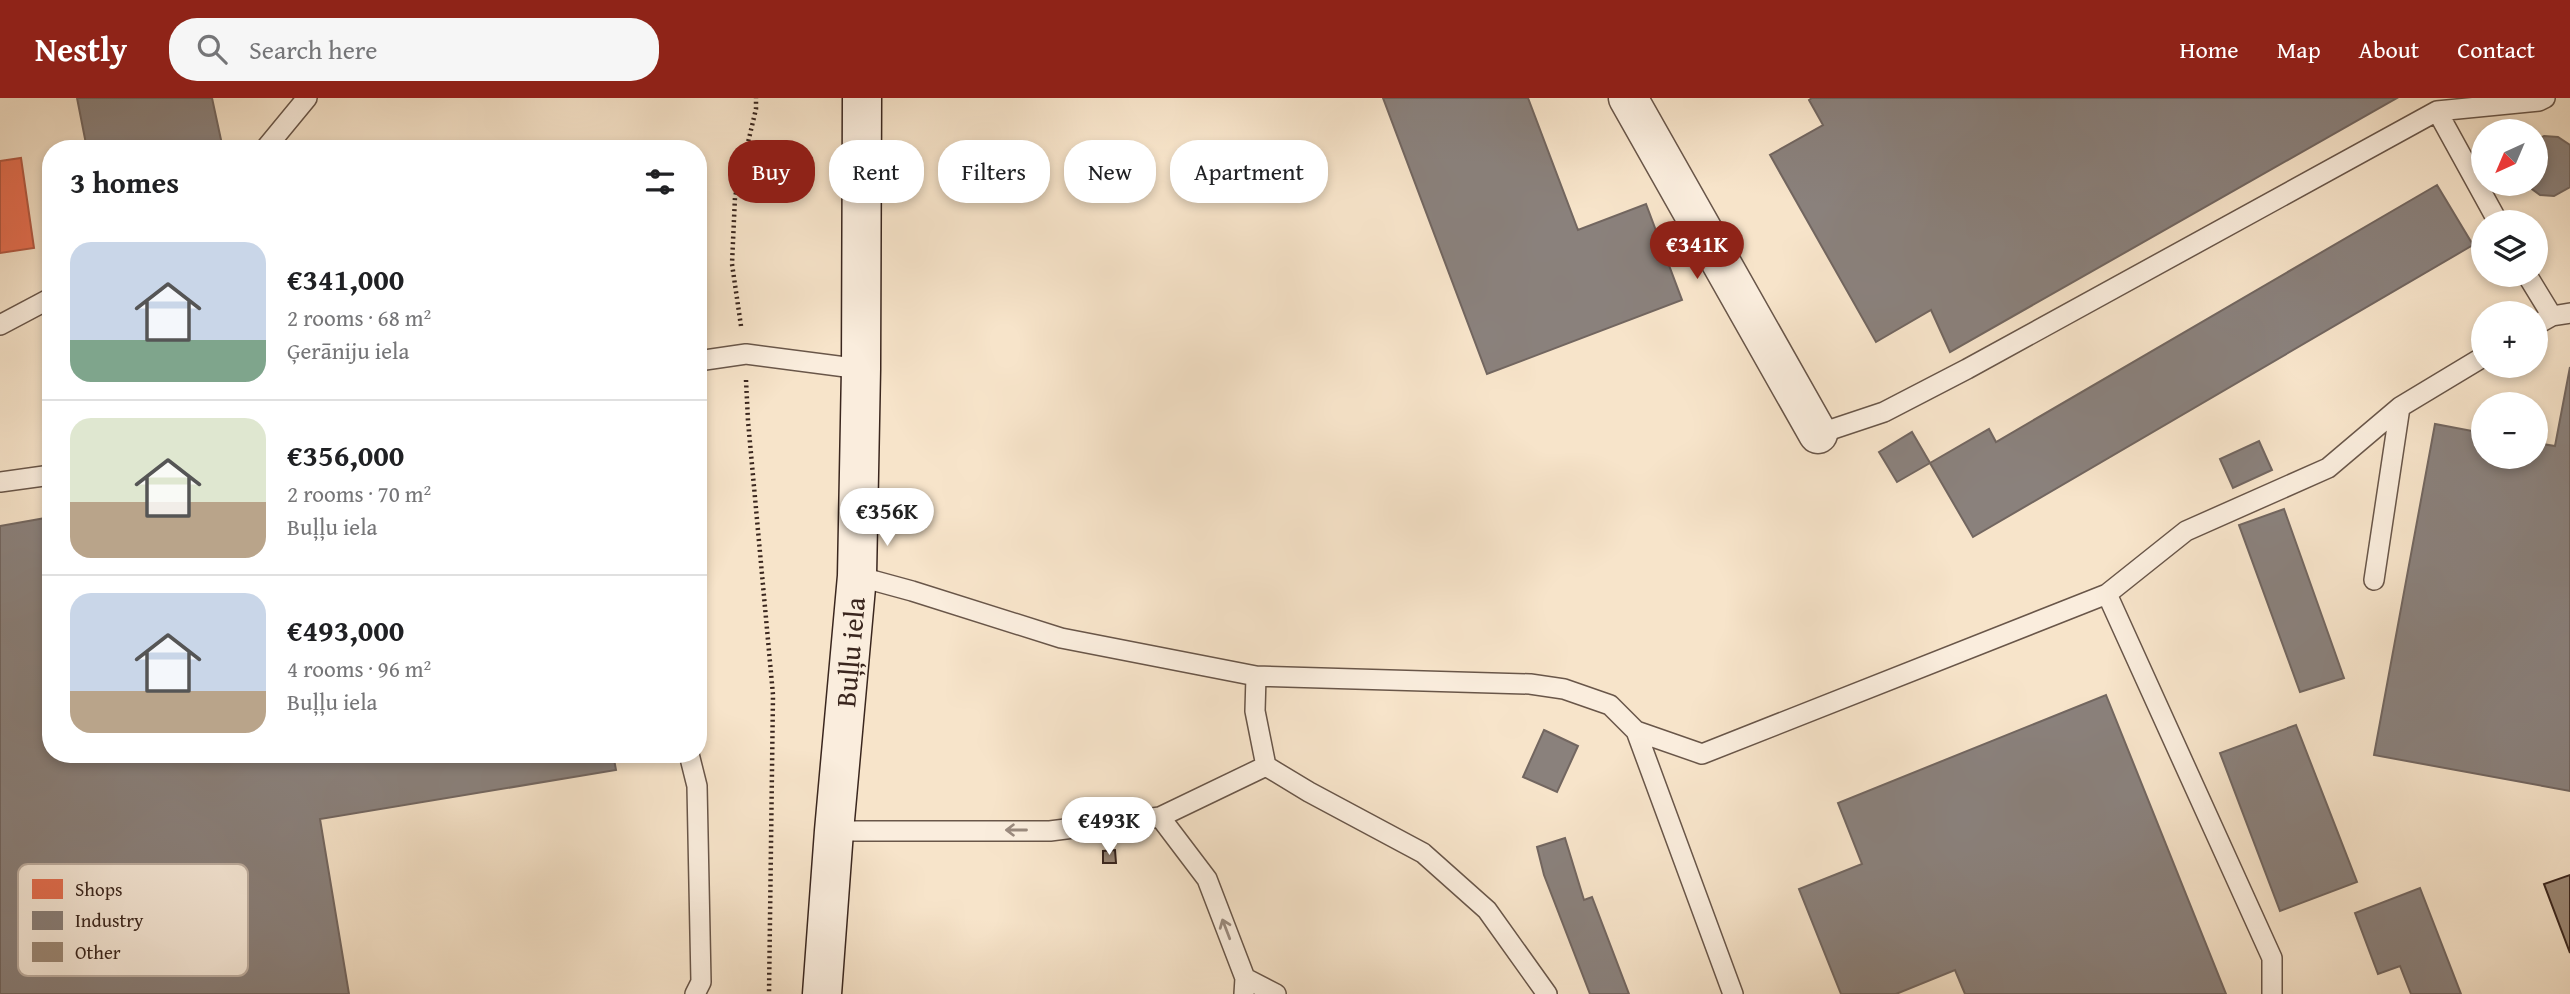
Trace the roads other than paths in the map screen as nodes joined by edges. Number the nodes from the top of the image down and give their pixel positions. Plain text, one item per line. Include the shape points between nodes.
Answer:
1 (307, 98) edge
2 (862, 98) edge
3 (1628, 98) edge
4 (2545, 98) edge
5 (2437, 111) junction
6 (272, 140) edge
7 (2491, 210) edge
8 (2534, 287) edge
9 (42, 303) edge
10 (2552, 318) edge
11 (0, 326) edge
12 (707, 360) edge
13 (2471, 364) edge
14 (861, 369) junction
15 (2400, 407) junction
16 (1818, 434) joint
17 (42, 476) edge
18 (0, 482) edge
19 (857, 576) junction
20 (2374, 580) dead end
21 (2107, 594) junction
22 (1256, 676) junction
23 (1636, 731) junction
24 (691, 763) edge
25 (1266, 766) junction
26 (1160, 817) junction
27 (834, 831) junction
28 (1244, 986) edge
29 (695, 994) edge
30 (822, 994) edge
31 (1276, 994) edge
32 (1547, 994) edge
33 (1733, 994) edge
34 (2272, 994) edge

1 - 6 lane
2 - 14 street, Buļļu iela
3 - 16 street
4 - 5 lane
5 - 7 lane
5 - 16 lane via 1967,369 1884,412
8 - 10 lane
9 - 11 lane
12 - 14 lane via 746,354
13 - 15 lane
14 - 19 street, Buļļu iela
15 - 20 lane
15 - 21 lane via 2328,468 2186,531
17 - 18 lane
19 - 22 lane via 1061,638
19 - 27 street, Buļļu iela
21 - 23 lane via 1702,754
21 - 34 lane via 2272,958
22 - 23 lane via 1530,684 1564,689 1610,705
22 - 25 lane via 1255,711
23 - 33 lane
24 - 29 lane via 697,786 701,982
25 - 26 lane
25 - 32 lane via 1423,853 1487,910
26 -> 27 lane via 1050,831
28 -> 26 lane via 1207,879
27 - 30 street, Buļļu iela
28 - 31 lane

